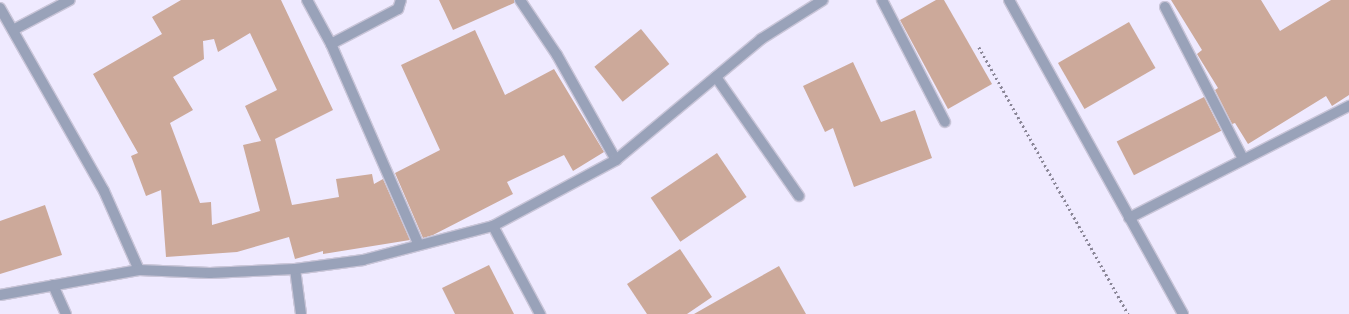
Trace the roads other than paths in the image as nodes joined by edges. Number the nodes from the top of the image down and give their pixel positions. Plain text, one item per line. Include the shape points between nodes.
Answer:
1 (70, 0) edge
2 (308, 0) edge
3 (401, 0) edge
4 (520, 0) edge
5 (823, 0) edge
6 (882, 0) edge
7 (1009, 0) edge
8 (1165, 7) dead end
9 (0, 8) edge
10 (13, 30) junction
11 (331, 44) junction
12 (716, 77) junction
13 (1349, 106) edge
14 (945, 122) dead end
15 (616, 160) junction
16 (1243, 160) junction
17 (799, 196) dead end
18 (1129, 218) junction
19 (493, 226) junction
20 (418, 245) junction
21 (295, 269) junction
22 (139, 270) junction
23 (52, 285) junction
24 (0, 295) edge
25 (66, 314) edge
26 (301, 314) edge
27 (540, 314) edge
28 (1183, 314) edge

1 - 10 street
2 - 11 street
3 - 11 street via 398,9
4 - 15 street via 557,55
5 - 12 street via 761,39
6 - 14 street
7 - 18 street
8 - 16 street
9 - 10 street
10 - 22 street via 104,191
11 - 20 street
12 - 15 street
12 - 17 street
13 - 16 street
15 - 19 street
16 - 18 street
18 - 28 street
19 - 20 street
19 - 27 street
20 - 21 street via 363,260
21 - 22 street via 210,273
21 - 26 street
22 - 23 street
23 - 24 street
23 - 25 street

